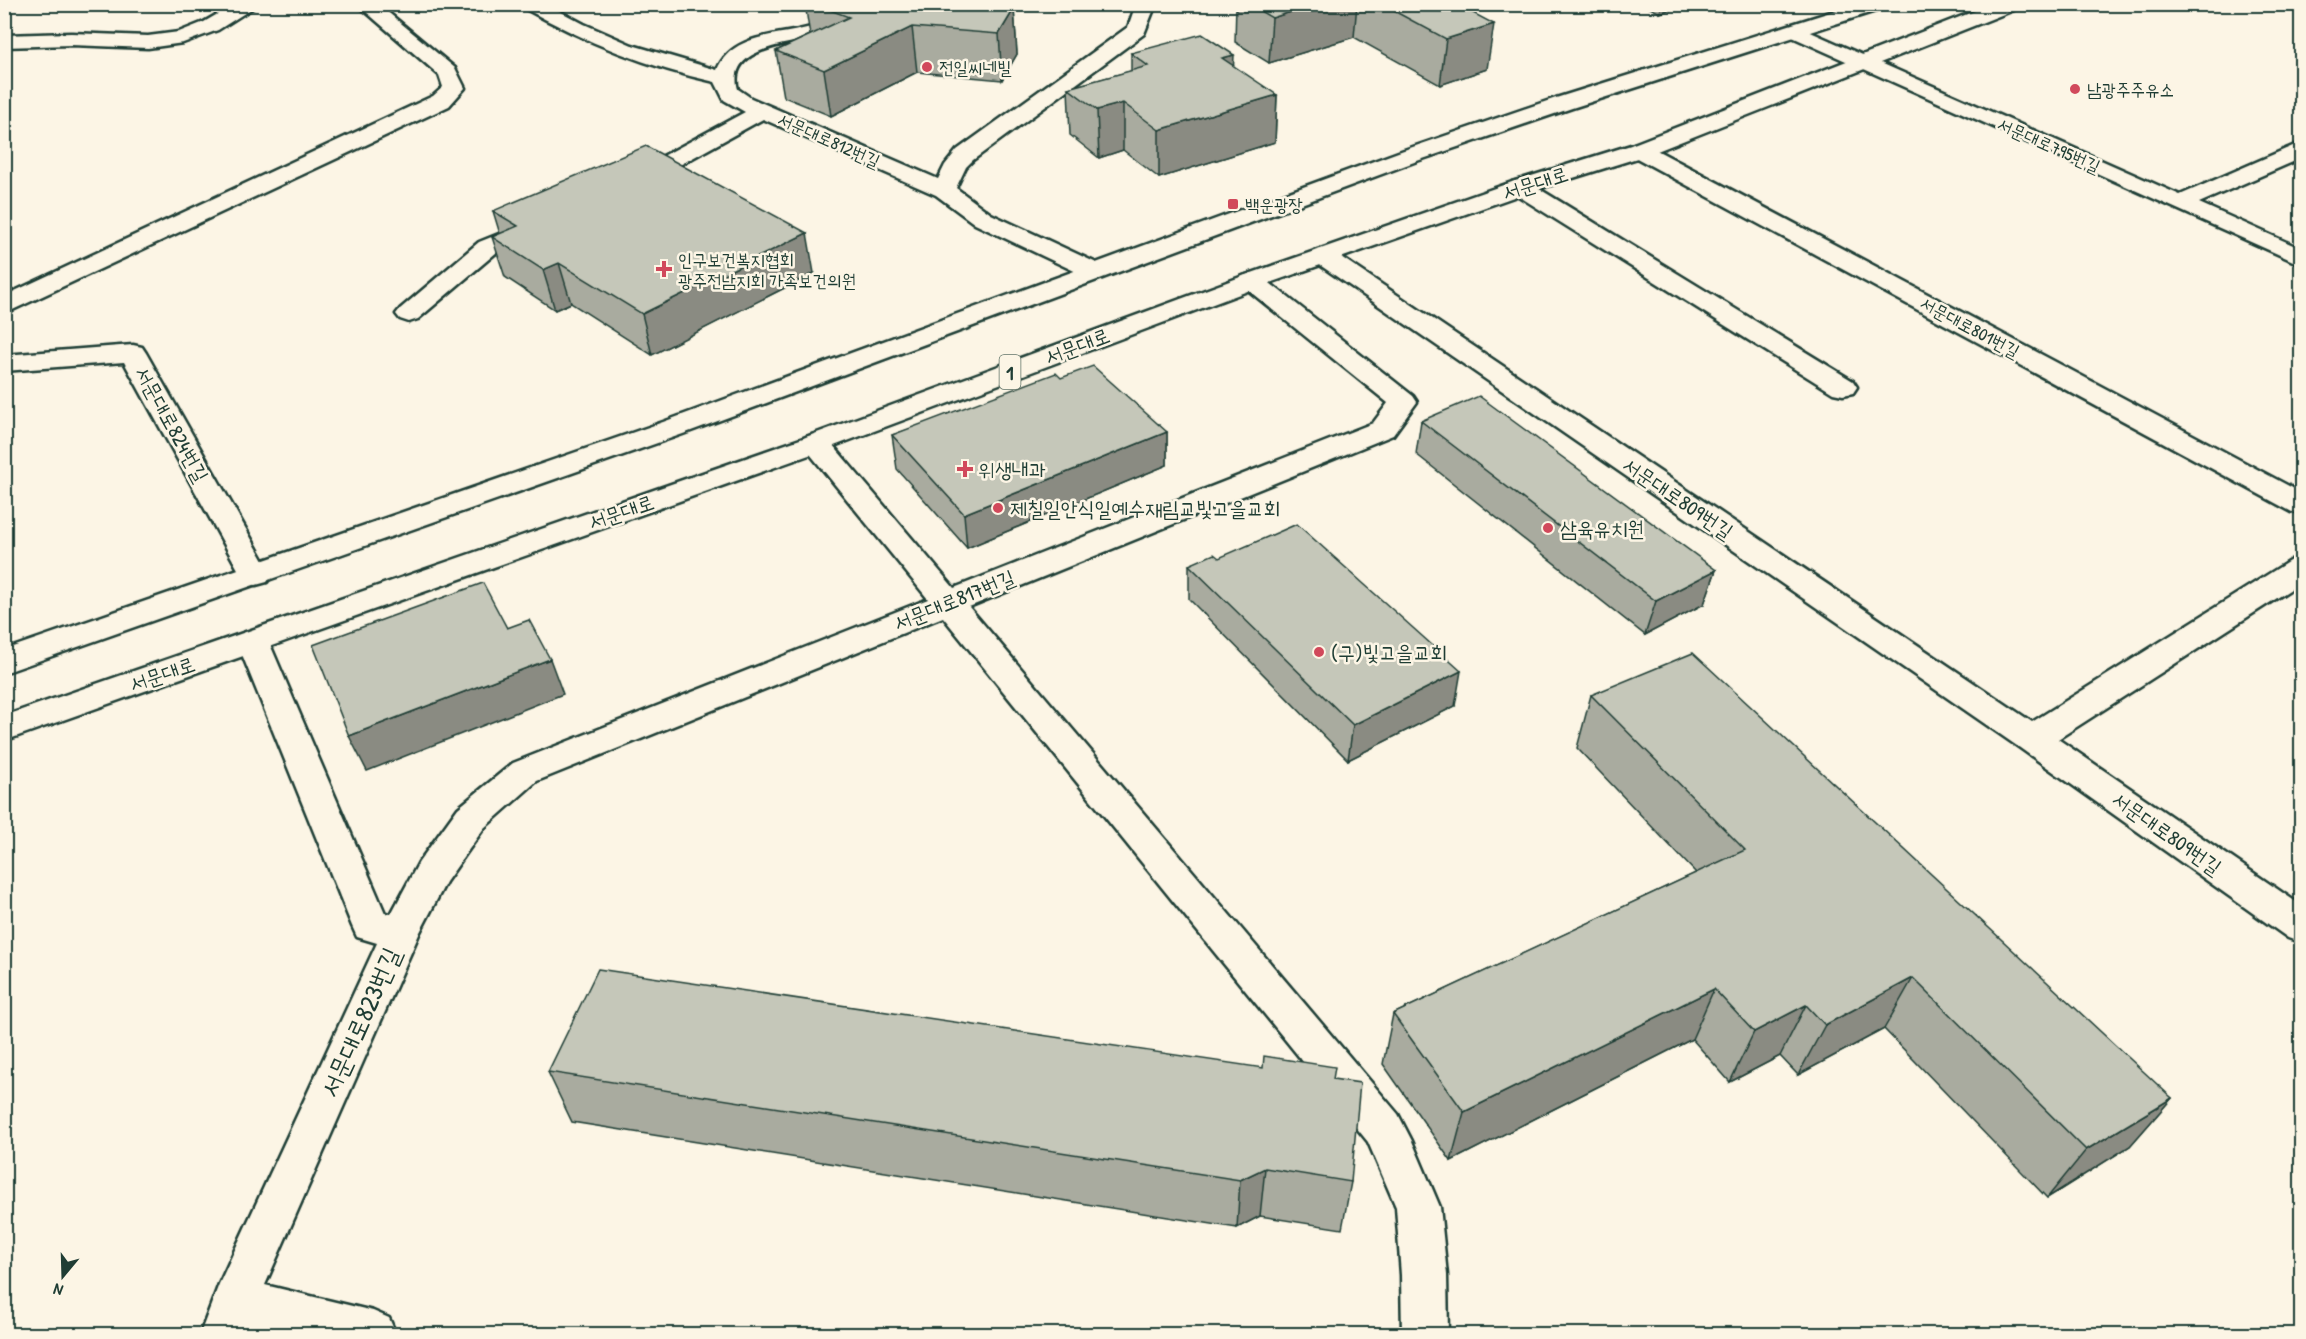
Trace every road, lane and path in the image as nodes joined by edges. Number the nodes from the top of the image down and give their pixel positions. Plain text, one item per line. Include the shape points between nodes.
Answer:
1 (250, 4) edge
2 (366, 4) edge
3 (531, 4) edge
4 (868, 4) edge
5 (1146, 4) edge
6 (1878, 4) edge
7 (2012, 4) edge
8 (1797, 32) junction
9 (4, 41) edge
10 (1864, 63) junction
11 (725, 78) junction
12 (762, 111) junction
13 (2301, 149) edge
14 (1639, 150) junction
15 (1520, 187) junction
16 (944, 190) junction
17 (609, 193) edge
18 (2181, 203) junction
19 (561, 215) edge
20 (1323, 256) junction
21 (2301, 258) edge
22 (1094, 271) junction
23 (1252, 281) junction
24 (4, 306) edge
25 (409, 314) dead end
26 (4, 363) edge
27 (1843, 387) dead end
28 (816, 443) junction
29 (2301, 505) edge
30 (2301, 567) edge
31 (256, 575) junction
32 (949, 602) junction
33 (253, 642) junction
34 (4, 662) edge
35 (4, 729) edge
36 (2032, 739) junction
37 (525, 772) joint
38 (2301, 927) edge
39 (401, 932) junction
40 (229, 1317) edge
41 (373, 1335) edge
42 (1425, 1335) edge

1 - 9 street via 183,37 148,42
2 - 24 street via 448,72 454,88 441,101
3 - 11 street via 573,29 609,43
4 - 11 street via 821,30 745,50 727,65
5 - 16 street via 1137,30 965,155
6 - 8 street
7 - 10 street, 서문대로 / 1
8 - 10 street, 서문대로795번길
8 - 22 street via 1564,103 1408,156
10 - 14 street, 서문대로 / 1
10 - 18 street, 서문대로795번길
11 - 12 street, 서문대로812번길 via 730,95
12 - 16 street, 서문대로812번길
12 - 17 street
13 - 18 street
14 - 15 street, 서문대로 / 1
14 - 29 street, 서문대로801번길
15 - 20 street, 서문대로 / 1
15 - 27 street
16 - 22 street, 서문대로812번길 via 982,219
18 - 21 street, 서문대로795번길
19 - 25 street via 488,247
20 - 23 street, 서문대로 / 1
20 - 36 street, 서문대로809번길
22 - 31 street via 673,428
23 - 28 street, 서문대로 / 1
23 - 32 street, 서문대로817번길 via 1403,402 1383,429
26 - 31 street, 서문대로824번길 via 133,353
28 - 32 street
28 - 33 street, 서문대로 / 1
30 - 36 street
31 - 34 street
32 - 37 street, 서문대로817번길
32 - 42 street via 1383,1128 1418,1207
33 - 35 street, 서문대로 / 1
33 - 39 street via 371,926
36 - 38 street, 서문대로809번길
37 - 39 street, 서문대로823번길 via 471,818 432,872
39 - 40 street, 서문대로823번길
40 - 41 street, 서문대로823번길

